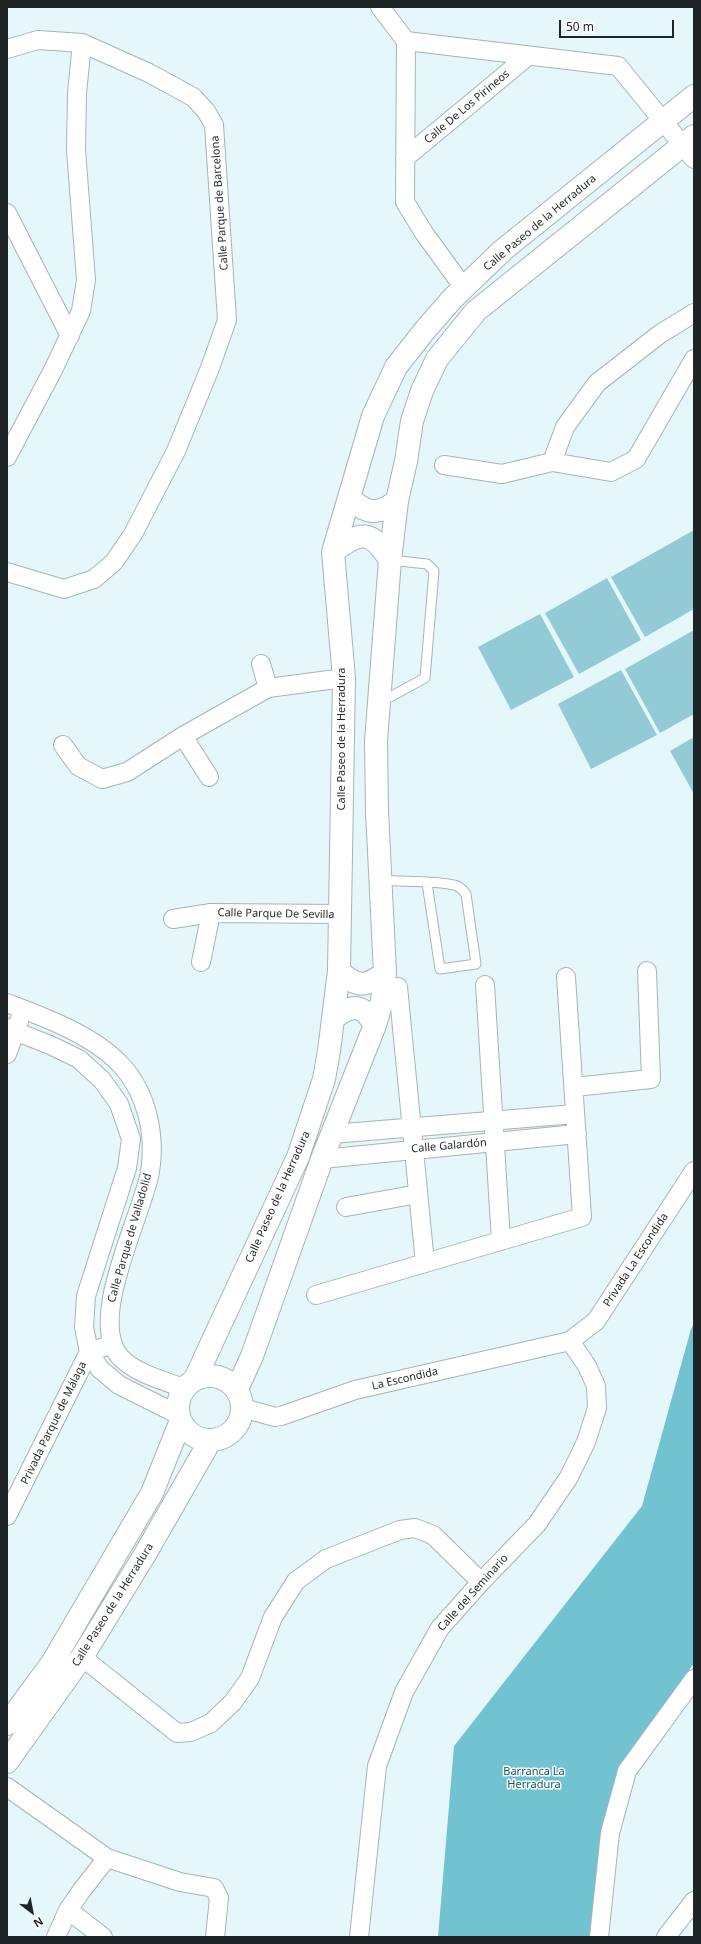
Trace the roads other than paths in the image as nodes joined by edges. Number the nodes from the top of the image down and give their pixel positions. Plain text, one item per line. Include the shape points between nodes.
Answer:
1 (380, 7) edge
2 (406, 41) junction
3 (82, 43) junction
4 (7, 49) edge
5 (528, 56) junction
6 (694, 96) edge
7 (663, 121) junction
8 (690, 146) edge
9 (405, 158) junction
10 (7, 213) edge
11 (464, 288) junction
12 (694, 313) edge
13 (70, 336) junction
14 (694, 358) edge
15 (7, 457) edge
16 (552, 462) junction
17 (444, 465) dead end
18 (349, 498) junction
19 (397, 501) junction
20 (333, 552) junction
21 (390, 560) junction
22 (7, 572) edge
23 (261, 664) dead end
24 (344, 678) junction
25 (268, 688) junction
26 (379, 703) junction
27 (183, 736) junction
28 (63, 745) dead end
29 (209, 778) dead end
30 (382, 880) junction
31 (427, 883) junction
32 (212, 913) junction
33 (340, 914) junction
34 (173, 919) dead end
35 (201, 962) dead end
36 (339, 971) junction
37 (647, 971) dead end
38 (566, 977) dead end
39 (392, 980) junction
40 (485, 986) dead end
41 (7, 1003) edge
42 (24, 1010) junction
43 (335, 1017) junction
44 (375, 1025) junction
45 (11, 1029) edge
46 (7, 1054) edge
47 (574, 1087) junction
48 (575, 1114) junction
49 (494, 1121) junction
50 (412, 1128) junction
51 (332, 1134) junction
52 (576, 1134) junction
53 (495, 1142) junction
54 (414, 1149) junction
55 (322, 1158) junction
56 (694, 1171) edge
57 (418, 1194) junction
58 (346, 1207) dead end
59 (502, 1241) junction
60 (425, 1263) junction
61 (316, 1295) dead end
62 (570, 1341) junction
63 (113, 1344) junction
64 (89, 1352) junction
65 (189, 1384) junction
66 (240, 1399) junction
67 (178, 1418) junction
68 (210, 1441) junction
69 (7, 1516) edge
70 (480, 1582) junction
71 (82, 1657) junction
72 (694, 1679) edge
73 (7, 1724) edge
74 (7, 1762) edge
75 (7, 1787) edge
76 (107, 1858) junction
77 (694, 1901) edge
78 (68, 1910) junction
79 (56, 1937) edge
80 (103, 1937) edge
81 (215, 1937) edge
82 (359, 1937) edge
83 (599, 1937) edge
84 (666, 1937) edge

1 - 2 street
2 - 5 street, Calle De Los Pirineos
2 - 9 street, Calle De Los Pirineos
3 - 4 street via 38,40
3 - 13 street via 77,93 76,150 86,280 81,311
3 - 22 street, Calle Parque de Barcelona via 149,73 194,98 214,125 227,320 176,451 133,534 114,562 94,579 64,589
5 - 7 street, Calle De Los Pirineos via 618,66
5 - 9 street, Calle De Los Pirineos
6 - 7 main road, Calle Paseo de la Herradura
7 - 8 street, Calle De Los Pirineos
7 - 11 main road, Calle Paseo de la Herradura via 503,250
8 - 19 main road via 643,179 476,311 453,337 437,359 422,391 412,421
9 - 11 street, Calle De Los Pirineos via 405,202
10 - 13 street
11 - 18 main road, Calle Paseo de la Herradura via 425,330 396,367 373,416
12 - 16 street via 660,334 597,383 565,427
13 - 15 street
14 - 16 street via 636,459 611,472
16 - 17 street via 502,474
18 - 19 main road via 358,506 378,512
18 - 20 main road, Calle Paseo de la Herradura
19 - 21 main road
20 - 21 main road via 361,536 380,543
20 - 24 main road, Calle Paseo de la Herradura
21 - 26 main road
21 - 26 lane via 427,564 434,571 425,678
23 - 25 street
24 - 25 street
24 - 33 main road, Calle Paseo de la Herradura
25 - 27 street
26 - 30 main road via 376,741
27 - 28 street via 127,772 102,779 78,766
27 - 29 street
30 - 31 lane
30 - 39 main road
31 - 31 lane via 454,885 466,894 476,964 440,969
32 - 33 street, Calle Parque De Sevilla
32 - 34 street, Calle Parque De Sevilla
32 - 35 street, Calle Parque De Sevilla
33 - 36 main road, Calle Paseo de la Herradura
36 - 39 main road via 355,983
36 - 43 main road, Calle Paseo de la Herradura
37 - 47 street via 651,1079
38 - 47 street
39 - 44 main road
39 - 50 street
40 - 49 street
41 - 42 street, Calle Parque de Valladolid
42 - 45 street
42 - 63 street, Calle Parque de Valladolid via 95,1043 121,1065 139,1090 152,1128 150,1172 111,1297 109,1323
43 - 44 main road via 353,1007 363,1010
43 - 65 main road, Calle Paseo de la Herradura via 324,1079 298,1157
44 - 51 main road
45 - 46 street
45 - 64 street, Calle Parque de Valladolid via 79,1059 102,1080 120,1104 131,1138 127,1168 86,1296 84,1327
47 - 48 street
48 - 49 street, Calle Galardón
48 - 52 street
49 - 50 street, Calle Galardón
49 - 53 street
50 - 51 street, Calle Galardón
50 - 54 street
51 - 55 main road
52 - 53 street, Calle Galardón
52 - 59 street via 582,1217
53 - 54 street, Calle Galardón
53 - 59 street
54 - 55 street, Calle Galardón
54 - 57 street
55 - 66 main road via 252,1356
56 - 62 street, Privada La Escondida via 596,1321
57 - 58 street
57 - 60 street
59 - 60 street
60 - 61 street
62 - 66 street, La Escondida via 355,1390 281,1416 275,1417
62 - 70 street, Calle del Seminario via 587,1366 596,1386 597,1408 586,1442 569,1478 537,1524
63 - 64 street
63 - 65 street, Calle Parque de Valladolid via 120,1357 134,1369
64 - 67 street, Calle Parque de Valladolid via 100,1369 119,1385
64 - 69 street, Privada Parque de Málaga
65 - 66 main road via 210,1375 225,1379
65 - 67 main road
66 - 68 main road via 240,1421 233,1432 222,1439
67 - 68 main road via 192,1436
67 - 73 main road, Calle Paseo de la Herradura via 152,1493 52,1662
68 - 71 main road, Calle Paseo de la Herradura
70 - 71 street via 433,1535 415,1528 400,1530 326,1559 296,1581 273,1617 250,1678 233,1702 211,1723 191,1732 177,1733
70 - 82 street, Calle del Seminario via 440,1628 404,1692 378,1766
71 - 74 main road, Calle Paseo de la Herradura
72 - 83 street via 627,1771 610,1833
75 - 76 street
76 - 78 street
76 - 81 street via 180,1882 214,1888 219,1898
77 - 84 street
78 - 79 street
78 - 80 street

